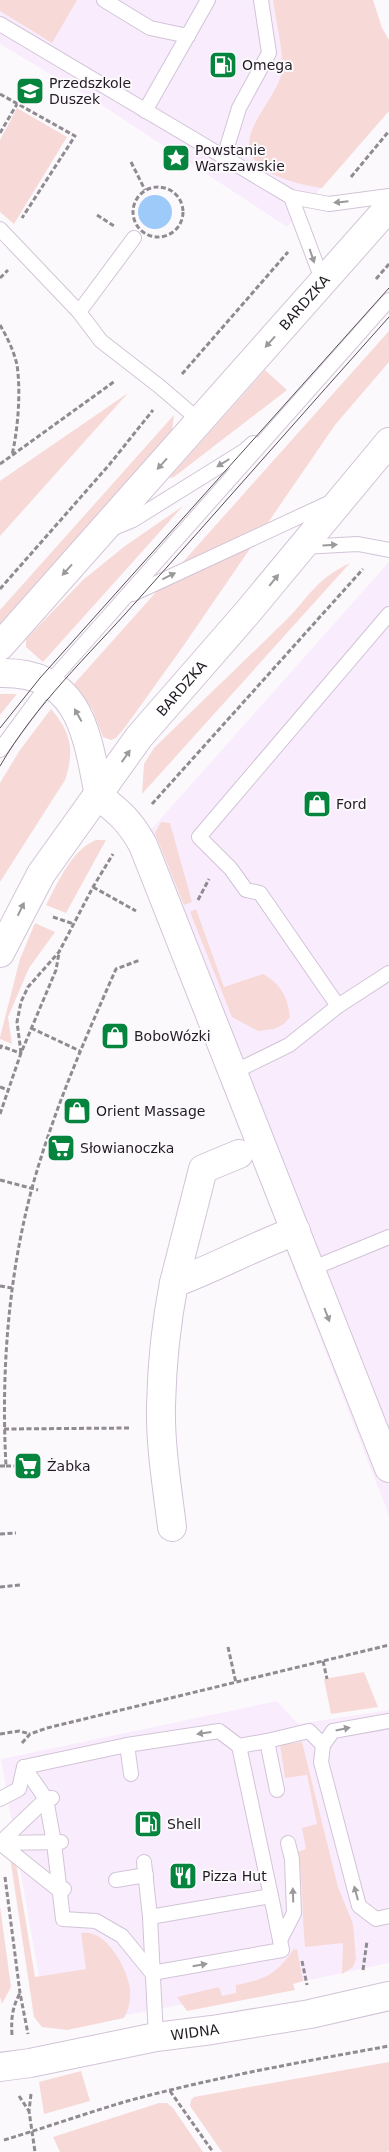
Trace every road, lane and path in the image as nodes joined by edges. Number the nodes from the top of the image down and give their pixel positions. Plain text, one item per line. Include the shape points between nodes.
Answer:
1 (104, 0) edge
2 (208, 0) edge
3 (261, 0) edge
4 (0, 24) edge
5 (188, 36) junction
6 (0, 94) edge
7 (16, 104) junction
8 (146, 111) junction
9 (389, 131) edge
10 (0, 133) edge
11 (224, 156) junction
12 (131, 162) dead end
13 (145, 190) junction
14 (389, 196) edge
15 (291, 197) junction
16 (329, 204) junction
17 (389, 207) edge
18 (304, 232) junction
19 (5, 233) edge
20 (134, 238) dead end
21 (6, 272) dead end
22 (0, 278) edge
23 (323, 282) junction
24 (389, 300) edge
25 (79, 312) junction
26 (0, 325) edge
27 (116, 380) dead end
28 (167, 393) junction
29 (289, 412) junction
30 (200, 421) junction
31 (387, 451) edge
32 (12, 457) junction
33 (0, 464) edge
34 (344, 496) junction
35 (100, 533) junction
36 (301, 547) junction
37 (385, 549) edge
38 (0, 589) edge
39 (125, 597) junction
40 (389, 614) edge
41 (0, 646) edge
42 (0, 673) edge
43 (50, 682) junction
44 (0, 750) edge
45 (99, 796) junction
46 (133, 826) junction
47 (93, 887) junction
48 (171, 915) junction
49 (59, 952) junction
50 (0, 953) edge
51 (140, 960) dead end
52 (389, 973) edge
53 (338, 1006) junction
54 (31, 1028) junction
55 (0, 1050) edge
56 (80, 1051) junction
57 (21, 1053) junction
58 (232, 1072) junction
59 (0, 1087) edge
60 (8, 1090) junction
61 (0, 1114) edge
62 (239, 1154) dead end
63 (0, 1180) edge
64 (32, 1188) junction
65 (38, 1190) dead end
66 (296, 1231) junction
67 (389, 1238) edge
68 (311, 1269) junction
69 (174, 1283) junction
70 (0, 1286) edge
71 (12, 1288) junction
72 (2, 1384) edge
73 (162, 1427) junction
74 (4, 1429) junction
75 (0, 1466) edge
76 (6, 1466) junction
77 (20, 1466) dead end
78 (389, 1468) edge
79 (172, 1527) dead end
80 (16, 1533) dead end
81 (0, 1534) edge
82 (21, 1584) dead end
83 (0, 1587) edge
84 (389, 1645) edge
85 (228, 1647) dead end
86 (323, 1661) junction
87 (327, 1679) dead end
88 (236, 1682) junction
89 (389, 1721) edge
90 (0, 1734) edge
91 (30, 1734) junction
92 (267, 1741) junction
93 (324, 1744) junction
94 (127, 1745) junction
95 (239, 1746) junction
96 (24, 1767) junction
97 (131, 1774) dead end
98 (277, 1790) dead end
99 (0, 1799) edge
100 (50, 1799) junction
101 (0, 1843) edge
102 (57, 1843) junction
103 (288, 1843) dead end
104 (116, 1880) dead end
105 (64, 1889) junction
106 (271, 1896) junction
107 (150, 1916) junction
108 (389, 1916) edge
109 (281, 1945) junction
110 (152, 1973) junction
111 (20, 1993) junction
112 (389, 1996) edge
113 (310, 2014) junction
114 (11, 2020) dead end
115 (28, 2037) dead end
116 (156, 2037) junction
117 (389, 2046) edge
118 (0, 2067) edge
119 (170, 2091) junction
120 (17, 2093) dead end
121 (31, 2093) dead end
122 (29, 2111) junction
123 (32, 2132) junction
124 (4, 2140) dead end
125 (35, 2152) edge
126 (213, 2152) edge

1 - 5 lane via 150,28
2 - 5 lane
3 - 11 lane via 269,53 239,108
4 - 8 lane
5 - 8 lane
6 - 7 path
7 - 10 path
7 - 19 path via 74,136
8 - 11 lane
9 - 16 path
11 - 15 lane
12 - 13 path
13 - 13 path via 157,186 169,189 179,197 183,209 181,222 174,232 162,237 150,236 139,229 133,208
14 -> 16 lane
15 - 16 lane
15 - 18 lane
17 - 23 street, BARDZKA
18 -> 23 lane
18 - 28 path
19 - 25 lane
20 - 25 lane
21 - 22 path
23 -> 30 street, BARDZKA
24 - 29 lane
25 - 28 lane via 100,341
26 - 32 path via 17,365 16,436
27 - 32 path
28 - 30 lane
28 - 38 path
29 -> 35 lane via 244,451 133,520
29 - 39 lane
30 -> 35 street, BARDZKA
31 - 34 street, BARDZKA
32 - 33 path
34 - 36 street, BARDZKA
39 -> 34 lane
35 -> 41 street, BARDZKA
36 -> 37 lane via 358,544
45 -> 36 street, BARDZKA via 139,737
37 - 46 path
39 - 43 lane
40 - 53 lane via 198,837 231,869 246,890 260,893
42 - 43 street via 32,675
43 - 44 lane
45 -> 43 street via 85,730 78,714
45 - 46 street
50 -> 45 street, BARDZKA via 35,883
46 - 47 path
46 - 48 street
47 - 48 path via 144,915
47 - 49 path
48 - 58 street
49 - 54 path via 56,970
49 - 57 path via 28,987 21,1002 17,1022
51 - 56 path via 116,969
52 - 53 lane
53 - 58 lane via 289,1045
54 - 56 path
54 - 57 path
55 - 57 path via 1,1046
56 - 64 path
57 - 60 path
58 - 66 street
59 - 60 path
60 - 61 path
62 - 69 street via 203,1169
63 - 64 path
64 - 65 path
64 - 71 path
66 - 68 street
66 - 69 street
67 - 68 lane
68 -> 78 street
69 - 73 street via 165,1330
70 - 71 path
71 - 72 path
72 - 74 path
73 - 74 path
73 - 79 street
74 - 76 path
75 - 76 path
76 - 77 path
80 - 81 path
82 - 83 path
84 - 86 path
85 - 88 path
86 - 87 path
86 - 88 path
88 - 91 path
93 -> 89 lane via 333,1731
90 - 91 path via 19,1731
91 - 96 path via 20,1745
92 - 93 lane via 309,1731
92 - 95 lane
92 - 98 lane
108 -> 93 lane via 376,1919 359,1906 320,1762
95 -> 94 lane via 219,1731
94 - 96 lane
94 - 97 lane
95 - 106 lane
96 - 99 lane via 19,1790
96 - 100 lane
100 - 101 lane
100 - 102 lane
101 - 102 lane
101 - 105 lane
101 - 111 path
102 - 105 lane
109 -> 103 lane via 294,1913 292,1859
104 - 107 lane via 145,1868
105 - 110 lane via 64,1919 96,1921 109,1928 122,1936
106 - 107 lane
106 - 109 lane
107 - 110 lane
110 -> 109 lane
109 - 113 path via 300,1947
110 - 116 lane
111 - 114 path
111 - 115 path
112 - 113 street, WIDNA
113 - 116 street, WIDNA
116 - 118 street, WIDNA
117 - 119 path
119 - 123 path via 123,2102
119 - 126 path
120 - 122 path
121 - 122 path
122 - 123 path
123 - 124 path
123 - 125 path

